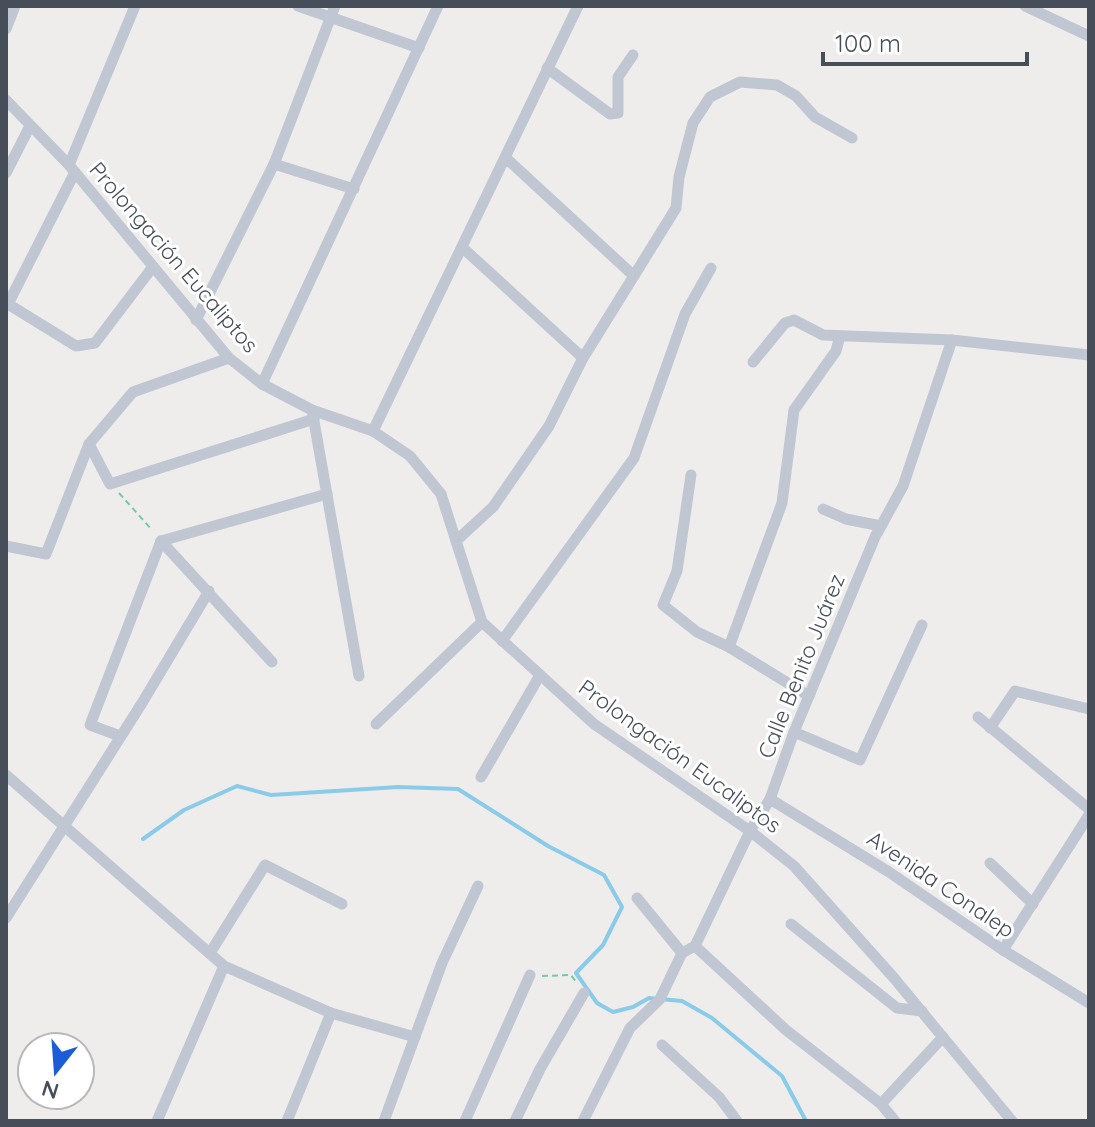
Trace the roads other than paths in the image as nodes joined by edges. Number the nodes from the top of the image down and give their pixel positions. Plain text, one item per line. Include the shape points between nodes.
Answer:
1 (15, 6) edge
2 (135, 6) edge
3 (298, 6) edge
4 (438, 6) edge
5 (578, 6) edge
6 (1025, 6) edge
7 (332, 12) edge
8 (6, 29) edge
9 (1089, 36) edge
10 (419, 48) junction
11 (633, 55) dead end
12 (547, 68) junction
13 (6, 100) edge
14 (30, 126) junction
15 (852, 138) dead end
16 (506, 158) junction
17 (274, 164) junction
18 (72, 168) junction
19 (6, 173) edge
20 (354, 189) junction
21 (463, 248) junction
22 (152, 268) junction
23 (711, 268) dead end
24 (634, 276) junction
25 (7, 305) edge
26 (196, 320) junction
27 (840, 336) junction
28 (952, 340) junction
29 (1089, 355) edge
30 (229, 358) junction
31 (583, 358) junction
32 (753, 362) dead end
33 (262, 384) junction
34 (313, 414) junction
35 (373, 431) junction
36 (89, 444) junction
37 (691, 475) dead end
38 (327, 494) junction
39 (823, 509) dead end
40 (881, 526) junction
41 (161, 541) junction
42 (456, 541) junction
43 (6, 546) edge
44 (209, 591) junction
45 (482, 622) junction
46 (922, 625) dead end
47 (502, 641) junction
48 (729, 647) junction
49 (272, 662) dead end
50 (540, 675) junction
51 (359, 676) dead end
52 (809, 696) junction
53 (1089, 709) edge
54 (978, 717) dead end
55 (376, 724) dead end
56 (990, 728) junction
57 (794, 732) junction
58 (120, 736) junction
59 (6, 775) edge
60 (481, 777) dead end
61 (770, 799) junction
62 (1089, 809) edge
63 (1089, 815) edge
64 (63, 825) junction
65 (750, 831) junction
66 (990, 863) dead end
67 (478, 886) dead end
68 (637, 898) dead end
69 (342, 904) dead end
70 (1033, 904) junction
71 (6, 918) edge
72 (791, 924) dead end
73 (695, 946) junction
74 (1003, 950) junction
75 (210, 953) junction
76 (682, 953) junction
77 (224, 966) junction
78 (530, 975) road end
79 (584, 993) road end
80 (1089, 1003) edge
81 (922, 1011) junction
82 (331, 1013) junction
83 (415, 1037) junction
84 (943, 1037) junction
85 (662, 1045) dead end
86 (881, 1104) junction
87 (157, 1121) edge
88 (287, 1121) edge
89 (384, 1121) edge
90 (465, 1121) edge
91 (515, 1121) edge
92 (583, 1121) edge
93 (737, 1121) edge
94 (895, 1121) edge
95 (1012, 1121) edge

1 - 8 street
2 - 18 street
3 - 7 street
4 - 10 street
5 - 12 street
6 - 9 street
7 - 10 street
7 - 17 street
10 - 20 street
11 - 12 street via 618,77 618,113 610,114
12 - 16 street
13 - 14 street, Prolongación Eucaliptos
14 - 18 street, Prolongación Eucaliptos
14 - 19 street
15 - 24 street via 815,117 777,85 740,82 710,97 693,123 676,208
16 - 21 street
16 - 24 street
17 - 20 street
17 - 26 street
18 - 22 street, Prolongación Eucaliptos
18 - 25 street
20 - 33 street
21 - 31 street
21 - 35 street
22 - 25 street via 95,343 76,346
22 - 26 street, Prolongación Eucaliptos
23 - 47 street via 685,314 634,458
24 - 31 street
26 - 30 street, Prolongación Eucaliptos
27 - 28 street
27 - 32 street via 823,335 794,320 771,337
27 - 48 street via 836,351 794,410 782,503
28 - 29 street
28 - 40 street, Calle Benito Juárez via 903,486
30 - 33 street, Prolongación Eucaliptos
30 - 36 street via 133,392
31 - 42 street via 549,426 493,507
33 - 34 street, Prolongación Eucaliptos
34 - 35 street, Prolongación Eucaliptos
34 - 36 street via 110,484
34 - 38 street
35 - 42 street, Prolongación Eucaliptos via 410,456 441,494
36 - 43 street via 46,554
37 - 48 street via 677,571 663,601 697,632
38 - 41 street
38 - 51 street
39 - 40 street
40 - 52 street, Calle Benito Juárez
41 - 44 street
41 - 58 street via 90,725
42 - 45 street, Prolongación Eucaliptos
44 - 49 street
44 - 58 street
45 - 47 street, Prolongación Eucaliptos
45 - 55 street
46 - 57 street via 860,760
47 - 50 street, Prolongación Eucaliptos
48 - 52 street
50 - 60 street
50 - 65 street, Prolongación Eucaliptos via 594,724
52 - 57 street, Calle Benito Juárez
53 - 56 street via 1015,691
54 - 56 street
56 - 62 street
57 - 61 street, Calle Benito Juárez
58 - 64 street
59 - 64 street
61 - 65 street, Calle Benito Juárez
61 - 74 street, Avenida Conalep
63 - 70 street
64 - 71 street
64 - 75 street
65 - 73 street, Calle Benito Juárez
65 - 81 street, Prolongación Eucaliptos via 794,866
66 - 70 street
67 - 83 street
68 - 76 street
69 - 75 street via 265,865
70 - 74 street
72 - 81 street via 897,1008
73 - 76 street
73 - 86 street via 786,1030
74 - 80 street, Avenida Conalep
75 - 77 street
76 - 92 street via 660,999 630,1028
77 - 82 street
77 - 87 street
78 - 90 street
79 - 91 street
81 - 84 street, Prolongación Eucaliptos
82 - 83 street
82 - 88 street
83 - 89 street
84 - 86 street
84 - 95 street, Prolongación Eucaliptos
85 - 93 street via 719,1097
86 - 94 street

